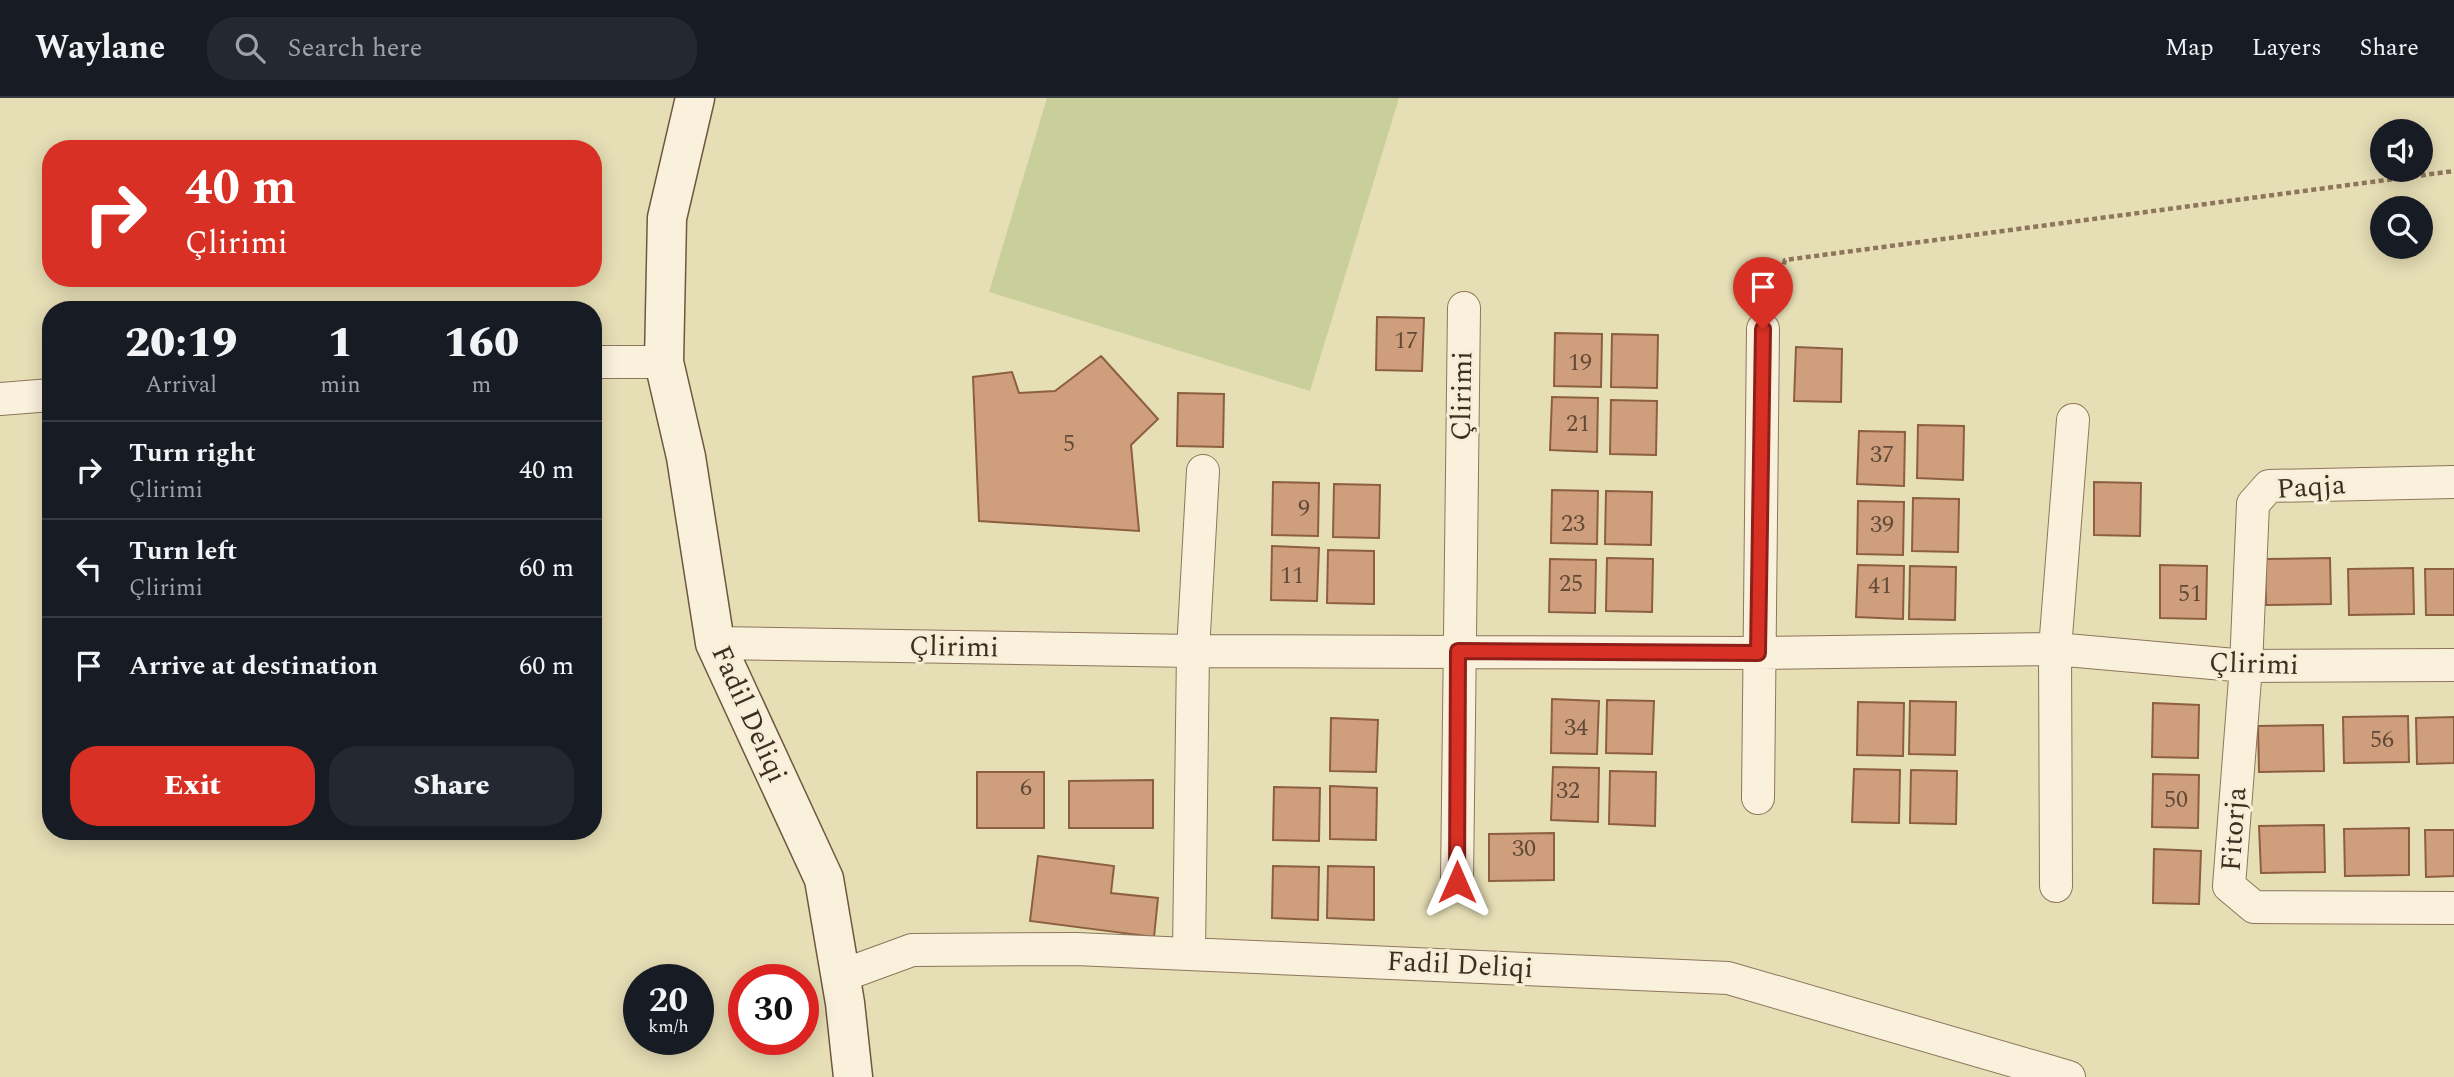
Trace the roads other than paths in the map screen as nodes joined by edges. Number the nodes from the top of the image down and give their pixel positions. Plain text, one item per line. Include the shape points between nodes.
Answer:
1 (695, 98) edge
2 (1464, 308) dead end
3 (1763, 329) dead end
4 (602, 362) edge
5 (664, 362) junction
6 (42, 396) edge
7 (0, 399) edge
8 (2074, 420) dead end
9 (1203, 471) dead end
10 (2454, 482) edge
11 (715, 643) junction
12 (2055, 649) junction
13 (1193, 651) junction
14 (1458, 651) junction
15 (1758, 653) junction
16 (2454, 665) edge
17 (2246, 666) junction
18 (1758, 798) dead end
19 (1457, 882) dead end
20 (2056, 886) dead end
21 (2454, 908) edge
22 (1189, 952) junction
23 (841, 976) junction
24 (853, 1077) edge
25 (2069, 1077) edge

1 - 5 main road, Fadil Deliqi via 667,218
2 - 14 street, Çlirimi
3 - 15 street
4 - 5 street
5 - 11 main road, Fadil Deliqi via 686,457
6 - 7 street
8 - 12 street
9 - 13 street
10 - 17 street, Paqja via 2269,486 2260,493 2253,504
11 - 13 street, Çlirimi
11 - 23 main road, Fadil Deliqi via 824,879
12 - 15 street, Çlirimi
12 - 17 street, Çlirimi
12 - 20 street
13 - 14 street, Çlirimi
13 - 22 street
14 - 15 street, Çlirimi
14 - 19 street, Çlirimi
15 - 18 street
16 - 17 street, Çlirimi
17 - 21 street, Fitorja via 2229,886 2254,907
22 - 23 street, Fadil Deliqi via 912,950
22 - 25 street, Fadil Deliqi via 1728,978
23 - 24 main road, Fadil Deliqi

